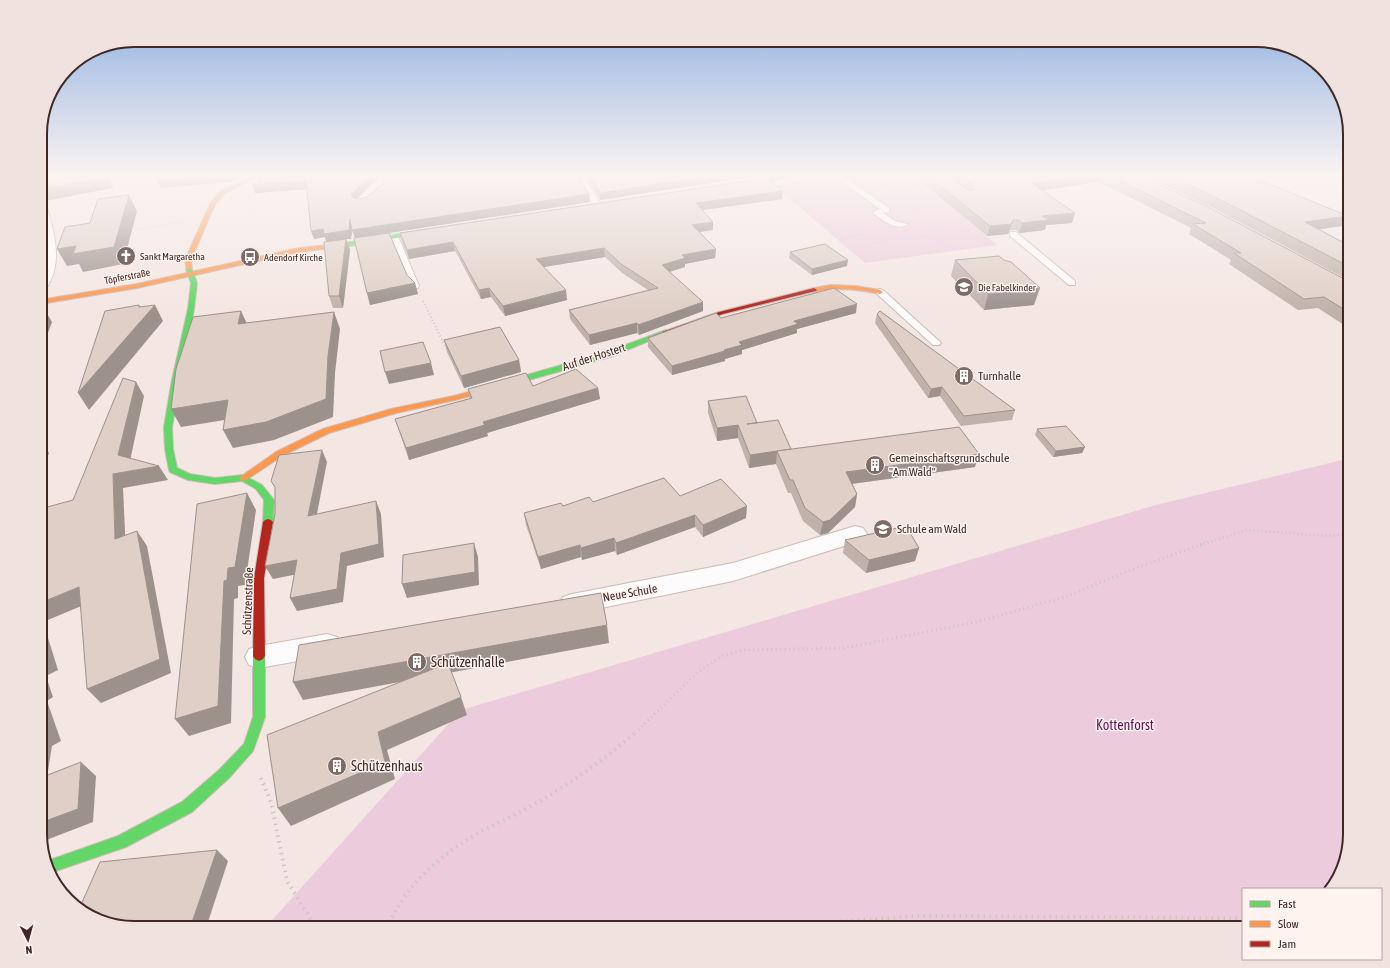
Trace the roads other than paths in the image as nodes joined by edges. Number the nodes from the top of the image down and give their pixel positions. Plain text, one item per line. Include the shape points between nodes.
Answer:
1 (205, 221) edge
2 (889, 221) edge
3 (904, 224) dead end
4 (441, 229) edge
5 (47, 230) edge
6 (1013, 234) edge
7 (394, 236) junction
8 (47, 271) edge
9 (192, 274) junction
10 (1072, 283) dead end
11 (415, 286) road end
12 (880, 292) joint
13 (47, 301) edge
14 (936, 343) dead end
15 (243, 478) junction
16 (855, 534) dead end
17 (553, 607) edge
18 (352, 641) edge
19 (260, 657) junction
20 (53, 865) edge

1 - 9 street via 188,260
2 - 3 lane via 894,225
4 - 7 street, Töpferstraße
5 - 8 street via 51,243 50,264
6 - 10 lane
7 - 9 street, Töpferstraße via 320,249 308,254 237,268
7 - 11 lane
9 - 13 street, Töpferstraße
9 - 15 street via 194,284 190,318 168,424 169,457 173,470 188,477 215,481
12 - 14 lane, Auf der Hostert
12 - 15 street, Auf der Hostert via 854,286 829,286 686,324 607,355 326,431 279,454
15 - 19 street, Schützenstraße via 259,487 269,500 268,527 259,578
16 - 17 street, Neue Schule via 733,572
18 - 19 street
19 - 20 street, Schützenstraße via 259,717 249,748 224,774 187,807 121,842

